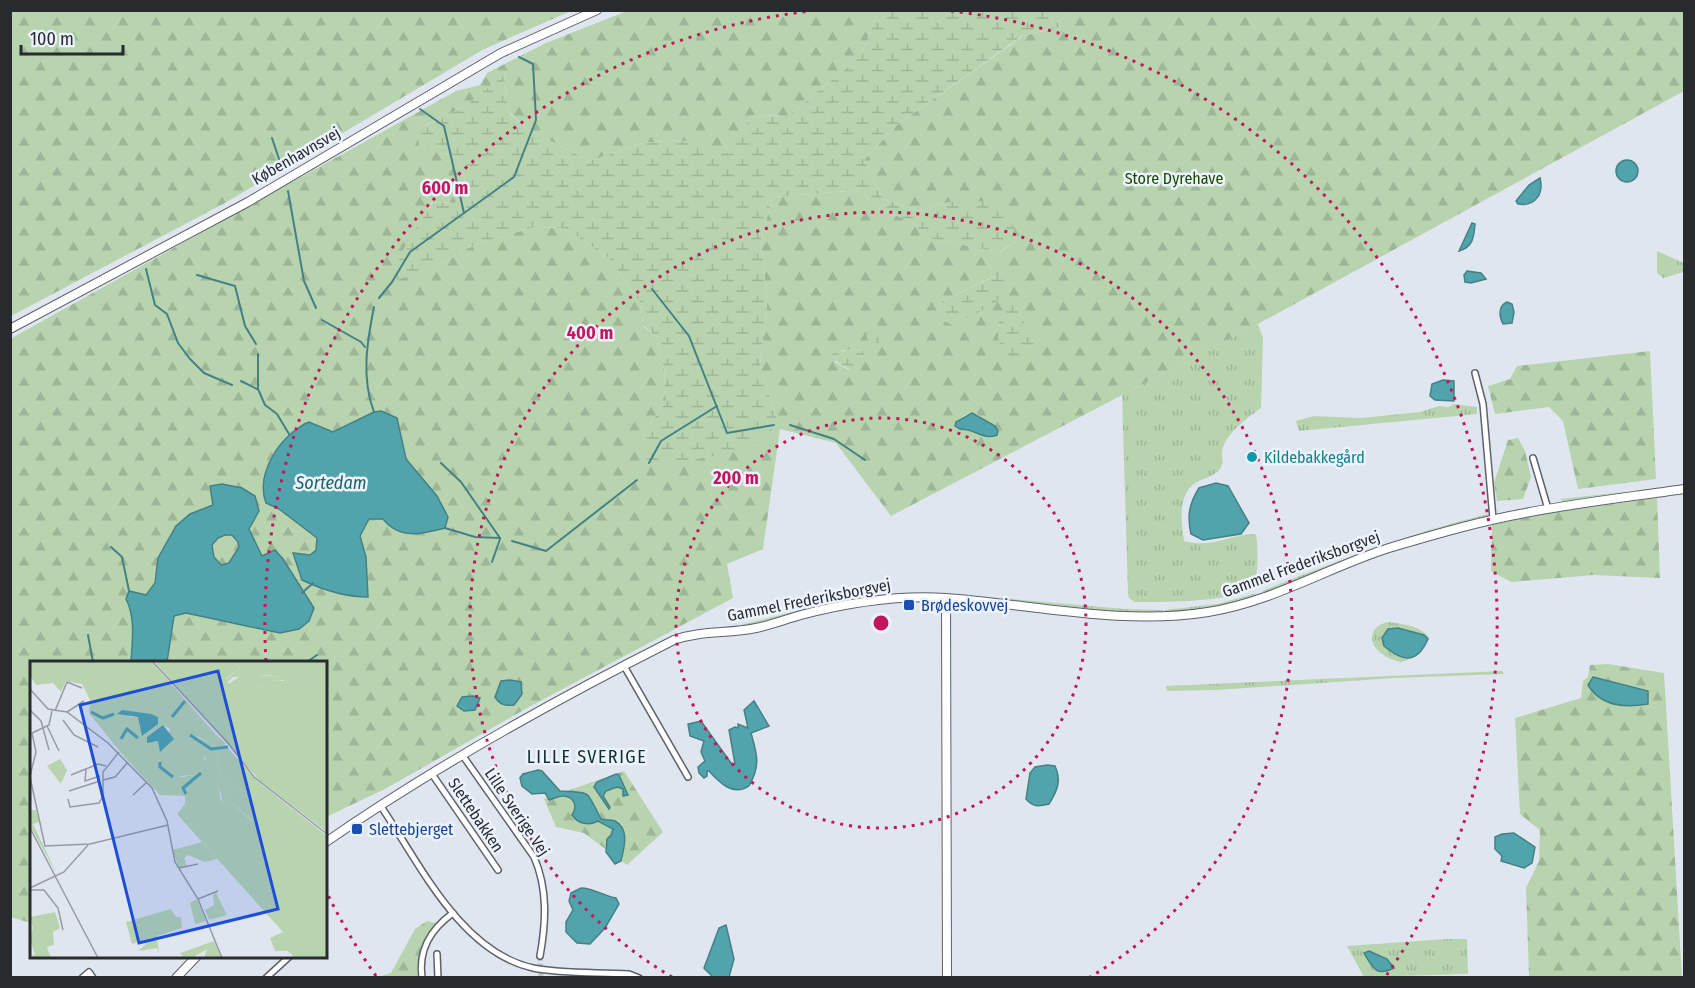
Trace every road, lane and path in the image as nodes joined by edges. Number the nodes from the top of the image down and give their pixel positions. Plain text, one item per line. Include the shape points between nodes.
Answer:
1 (597, 10) edge
2 (10, 329) edge
3 (1475, 373) dead end
4 (1533, 458) dead end
5 (1684, 489) edge
6 (1548, 508) junction
7 (1493, 519) junction
8 (946, 598) junction
9 (624, 666) junction
10 (463, 756) junction
11 (432, 774) junction
12 (688, 777) dead end
13 (380, 805) junction
14 (327, 841) edge
15 (498, 870) dead end
16 (453, 913) junction
17 (437, 954) dead end
18 (540, 956) tunnel mouth
19 (196, 958) edge
20 (289, 958) edge
21 (82, 978) edge
22 (93, 978) edge
23 (176, 978) edge
24 (266, 978) edge
25 (422, 978) edge
26 (438, 978) edge
27 (639, 978) edge
28 (947, 978) edge

1 - 2 street, Københavnsvej via 501,53 248,202
3 - 7 street via 1483,404
4 - 6 street
5 - 6 street, Gammel Frederiksborgvej
6 - 7 street, Gammel Frederiksborgvej
7 - 8 street, Gammel Frederiksborgvej via 1385,549 1259,599 1209,612 1116,616
8 - 9 street, Gammel Frederiksborgvej via 870,601 757,628 690,635
8 - 28 street
9 - 10 street, Gammel Frederiksborgvej
9 - 12 street
10 - 11 street, Gammel Frederiksborgvej
10 - 18 street, Lille Sverige Vej via 534,857 542,875 544,931
11 - 13 street, Gammel Frederiksborgvej
11 - 15 street, Slettebakken
13 - 14 street, Gammel Frederiksborgvej
13 - 16 street
16 - 25 street via 427,939 421,961
16 - 27 street via 482,944 520,964
17 - 26 street
19 - 23 street
20 - 24 street
21 - 22 street via 89,972

